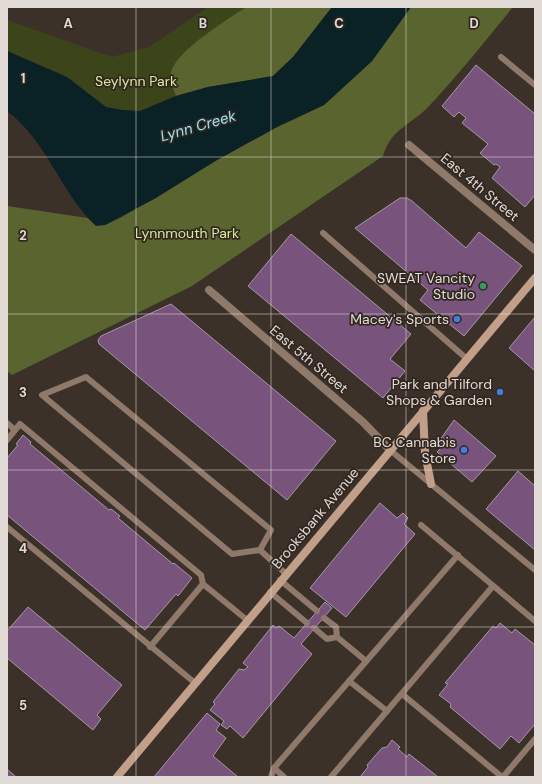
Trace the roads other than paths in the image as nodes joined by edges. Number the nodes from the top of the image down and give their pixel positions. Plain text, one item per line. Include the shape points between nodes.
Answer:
1 (501, 57) dead end
2 (535, 85) edge
3 (409, 145) dead end
4 (323, 233) dead end
5 (535, 250) edge
6 (535, 278) edge
7 (209, 290) dead end
8 (467, 358) junction
9 (423, 411) junction
10 (7, 423) edge
11 (15, 430) junction
12 (7, 440) edge
13 (390, 450) junction
14 (431, 484) junction
15 (421, 525) dead end
16 (7, 527) edge
17 (260, 550) junction
18 (458, 556) junction
19 (535, 570) edge
20 (286, 574) junction
21 (280, 580) junction
22 (203, 584) junction
23 (494, 586) junction
24 (270, 592) junction
25 (317, 611) dead end
26 (324, 618) dead end
27 (247, 620) junction
28 (535, 621) edge
29 (307, 622) dead end
30 (314, 628) dead end
31 (337, 637) junction
32 (150, 647) junction
33 (366, 661) junction
34 (349, 681) junction
35 (195, 683) junction
36 (402, 694) junction
37 (387, 711) junction
38 (535, 739) edge
39 (274, 768) junction
40 (117, 777) edge
41 (271, 777) edge
42 (284, 777) edge
43 (331, 777) edge
44 (503, 777) edge

1 - 2 lane
3 - 5 street, East 4th Street
4 - 8 lane
6 - 8 main road, Brooksbank Avenue
7 - 13 street, East 5th Street via 363,422
8 - 9 main road, Brooksbank Avenue
9 - 13 main road, Brooksbank Avenue
9 - 14 main road via 425,453
10 - 11 lane
11 - 12 lane
11 - 22 lane via 20,424 201,575
13 - 14 lane
13 - 20 main road, Brooksbank Avenue
14 - 19 lane
15 - 18 lane
16 - 32 lane
17 - 17 lane via 232,554 42,395 86,377 271,530
17 - 20 lane
18 - 23 lane
18 - 33 lane
20 - 21 main road, Brooksbank Avenue
21 - 24 main road, Brooksbank Avenue
21 - 25 lane
22 - 27 lane
22 - 32 lane
23 - 28 lane
23 - 36 lane
24 - 27 main road, Brooksbank Avenue
24 - 29 lane
26 - 31 lane via 336,627
27 - 35 main road, Brooksbank Avenue
30 - 31 lane via 327,639
31 - 33 lane
32 - 35 lane
33 - 34 lane
34 - 37 lane
34 - 39 lane
35 - 40 main road, Brooksbank Avenue
36 - 37 lane
36 - 44 lane
37 - 43 lane
38 - 44 lane
39 - 41 lane
39 - 42 lane

